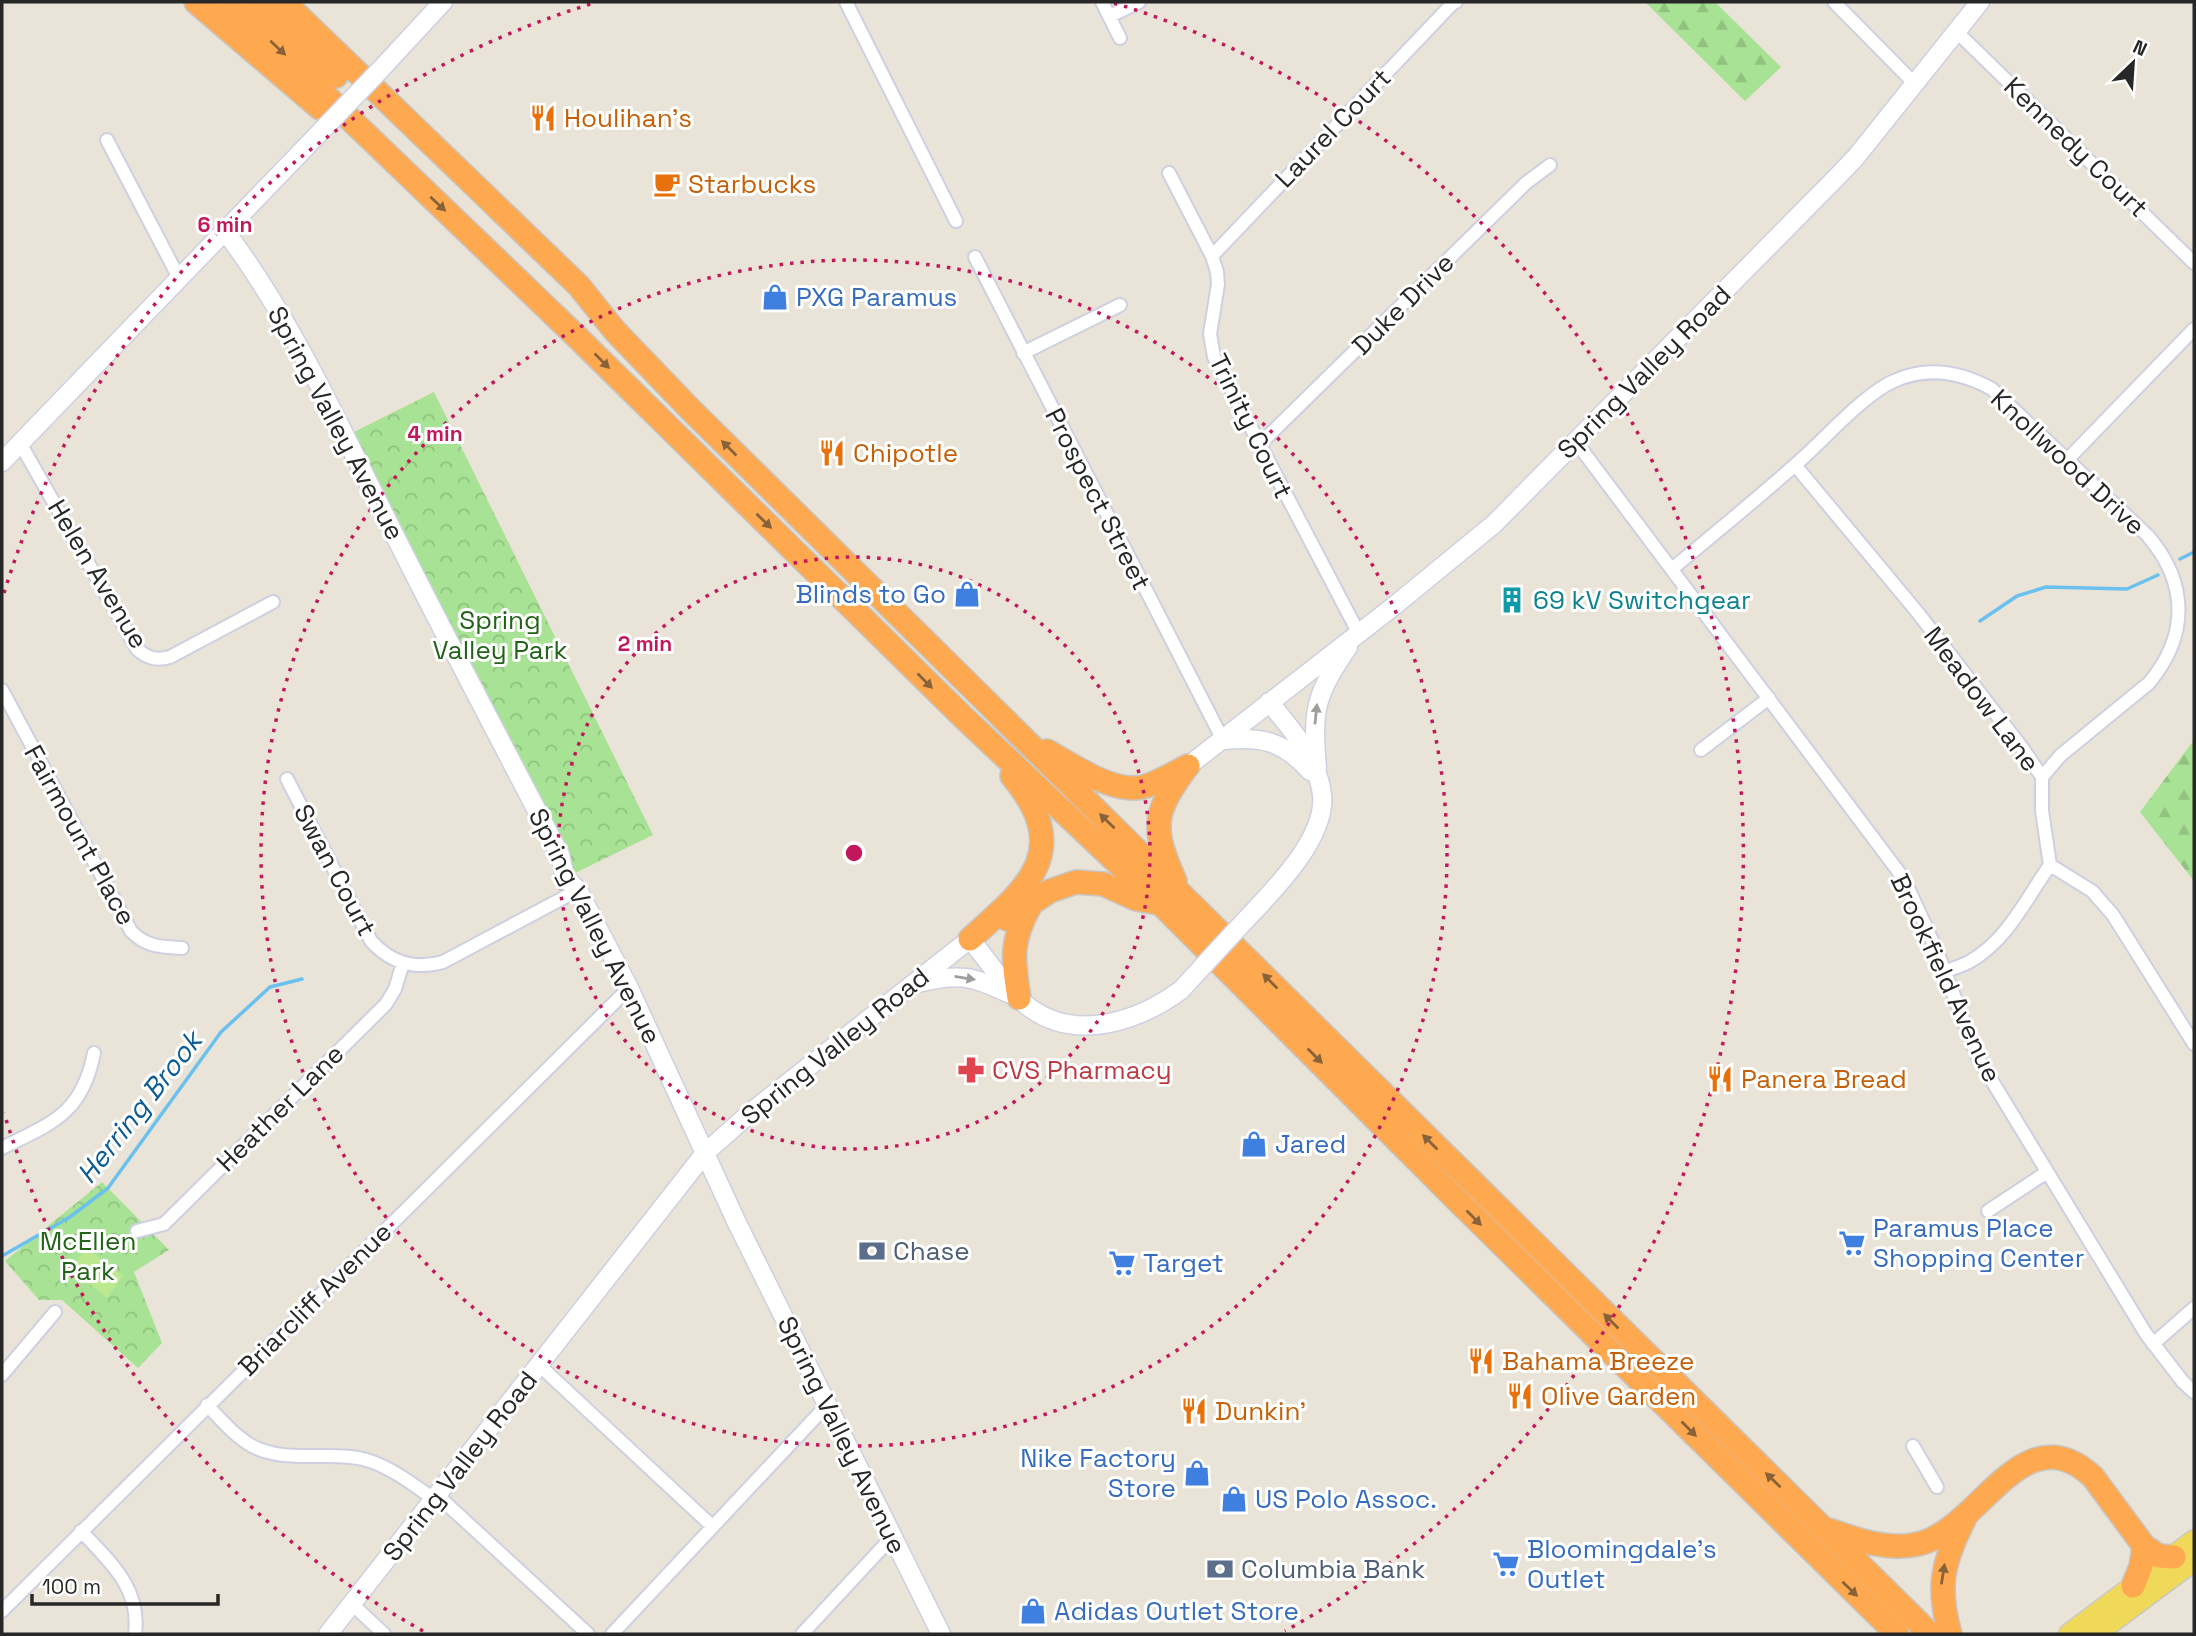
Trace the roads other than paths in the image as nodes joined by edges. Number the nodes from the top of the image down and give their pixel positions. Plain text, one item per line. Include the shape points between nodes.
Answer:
1 (196, 2) edge
2 (228, 2) edge
3 (259, 2) edge
4 (284, 2) edge
5 (443, 2) edge
6 (846, 2) edge
7 (1102, 2) edge
8 (1139, 2) edge
9 (1453, 2) edge
10 (1835, 2) edge
11 (1980, 2) edge
12 (1110, 16) junction
13 (1957, 32) junction
14 (1120, 37) dead end
15 (1915, 84) junction
16 (107, 140) dead end
17 (388, 157) junction
18 (1550, 165) dead end
19 (1168, 173) dead end
20 (956, 220) dead end
21 (225, 231) junction
22 (1212, 256) junction
23 (2192, 256) edge
24 (975, 257) dead end
25 (179, 278) junction
26 (1120, 305) dead end
27 (2194, 329) edge
28 (615, 331) junction
29 (1023, 353) junction
30 (1576, 442) junction
31 (20, 443) junction
32 (1259, 445) junction
33 (2067, 460) junction
34 (2, 461) edge
35 (1795, 465) junction
36 (1672, 569) junction
37 (273, 602) dead end
38 (1358, 632) junction
39 (2, 690) edge
40 (1769, 698) junction
41 (1269, 702) junction
42 (963, 717) junction
43 (1021, 737) junction
44 (1223, 740) junction
45 (1701, 750) dead end
46 (1188, 765) junction
47 (2042, 777) junction
48 (287, 779) dead end
49 (1318, 782) junction
50 (2050, 865) junction
51 (578, 890) junction
52 (1170, 897) junction
53 (1030, 906) junction
54 (970, 939) junction
55 (182, 948) dead end
56 (402, 963) junction
57 (1943, 972) junction
58 (908, 986) junction
59 (629, 988) junction
60 (1019, 998) junction
61 (2194, 1044) edge
62 (94, 1053) dead end
63 (2, 1148) edge
64 (705, 1153) junction
65 (2048, 1172) junction
66 (1988, 1211) dead end
67 (137, 1231) dead end
68 (2194, 1308) edge
69 (55, 1312) dead end
70 (2153, 1345) junction
71 (539, 1365) junction
72 (2, 1375) edge
73 (2194, 1392) edge
74 (207, 1405) junction
75 (827, 1405) junction
76 (1913, 1446) dead end
77 (1937, 1487) dead end
78 (435, 1497) junction
79 (1966, 1517) junction
80 (713, 1527) junction
81 (1822, 1528) junction
82 (81, 1531) junction
83 (893, 1536) junction
84 (2194, 1541) edge
85 (2144, 1546) junction
86 (2184, 1558) edge
87 (2133, 1586) junction
88 (352, 1604) junction
89 (2, 1611) edge
90 (135, 1634) edge
91 (328, 1634) edge
92 (384, 1634) edge
93 (588, 1634) edge
94 (612, 1634) edge
95 (802, 1634) edge
96 (942, 1634) edge
97 (1897, 1634) edge
98 (1930, 1634) edge
99 (1950, 1634) edge
100 (2070, 1634) edge
101 (2095, 1634) edge

1 - 17 highway via 322,110
2 -> 17 highway
3 - 28 highway via 569,296
4 - 28 highway via 579,286
5 - 21 street, bridge
6 - 20 street
7 - 12 street
8 - 12 street
9 - 22 street, Laurel Court
10 - 15 street
11 - 13 street, Spring Valley Road
12 - 14 street
13 - 15 street, Spring Valley Road
13 - 23 street, Kennedy Court
15 - 30 street, Spring Valley Road via 1835,180
16 - 25 street
17 -> 42 highway
18 - 32 street, Duke Drive via 1526,183
19 - 22 street, Trinity Court
21 - 25 street
21 - 51 street, Spring Valley Avenue via 268,292 339,423 561,855 565,878
22 - 32 street, Trinity Court via 1217,272 1210,334 1214,357
24 - 29 street, Prospect Street
25 - 31 street
26 - 29 street
27 - 33 street
43 -> 28 highway
29 - 44 street, Prospect Street
30 - 36 street, Brookfield Avenue
30 - 38 street, Spring Valley Road via 1482,534
31 - 34 street
31 - 37 street, Helen Avenue via 143,654 152,659 170,657
32 - 38 street, Trinity Court
33 - 35 street, Knollwood Drive via 1992,389 1960,375 1928,372 1879,389
33 - 47 street, Knollwood Drive via 2158,548 2174,579 2179,615 2161,669
35 - 36 street, Knollwood Drive
35 - 47 street, Meadow Lane via 1918,613
36 - 40 street, Brookfield Avenue
38 - 41 street, Spring Valley Road
49 -> 38 street via 1317,702 1324,683
39 - 55 street, Fairmount Place via 131,931 146,944
40 - 45 street
40 - 57 street, Brookfield Avenue via 1904,880
41 - 44 street, Spring Valley Road
41 - 49 street via 1298,738
42 - 52 highway
42 - 54 highway via 1021,788 1036,816 1042,848 1019,895
43 - 46 highway via 1125,788 1144,787
52 -> 43 highway
44 - 46 street, Spring Valley Road
44 - 49 street via 1276,743 1293,754
46 - 52 highway via 1164,799 1158,824
47 - 50 street, Meadow Lane
48 - 56 street, Swan Court via 371,941
49 - 60 street, bridge via 1322,805 1318,821 1299,857 1181,989 1128,1018 1093,1025 1052,1020
50 - 57 street via 2010,927 1970,961
50 - 61 street via 2092,891 2113,915
51 - 56 street via 443,962 430,966
51 - 59 street, Spring Valley Avenue
52 - 53 highway via 1136,899 1085,881 1058,887
81 -> 52 highway
52 -> 97 highway via 1461,1205
53 - 54 highway
53 - 60 highway via 1014,945
54 - 58 street, Spring Valley Road
54 - 60 street
56 - 67 street, Heather Lane via 386,1004 164,1224
57 - 65 street, Brookfield Avenue via 1978,1058
58 -> 60 street via 961,976
58 - 64 street, Spring Valley Road
59 - 64 street, Spring Valley Avenue
59 - 74 street, Briarcliff Avenue
62 - 63 street via 89,1078 64,1114
64 - 71 street, Spring Valley Road
64 - 75 street, Spring Valley Avenue
65 - 66 street
65 - 70 street, Brookfield Avenue
68 - 70 street
69 - 72 street
70 - 73 street, Brookfield Avenue
71 - 78 street, Spring Valley Road
71 - 80 street
74 - 78 street via 236,1436 264,1453 361,1458 382,1465
74 - 82 street, Briarcliff Avenue
75 - 80 street
75 - 83 street, Spring Valley Avenue
76 - 77 street
78 - 88 street, Spring Valley Road
78 - 93 street
79 - 81 highway via 1939,1536 1900,1547
79 - 85 highway via 2021,1465 2053,1457 2084,1468 2094,1477
99 -> 79 highway via 1941,1584 1945,1560
80 - 94 street
81 - 98 highway
82 - 89 street, Briarcliff Avenue
82 - 90 street via 128,1585 136,1614
83 - 95 street
83 - 96 street, Spring Valley Avenue
84 - 86 main road
85 - 86 highway via 2159,1556
85 - 87 highway
86 - 87 main road
86 - 101 main road
87 - 100 main road
88 - 91 street, Spring Valley Road
88 - 92 street

